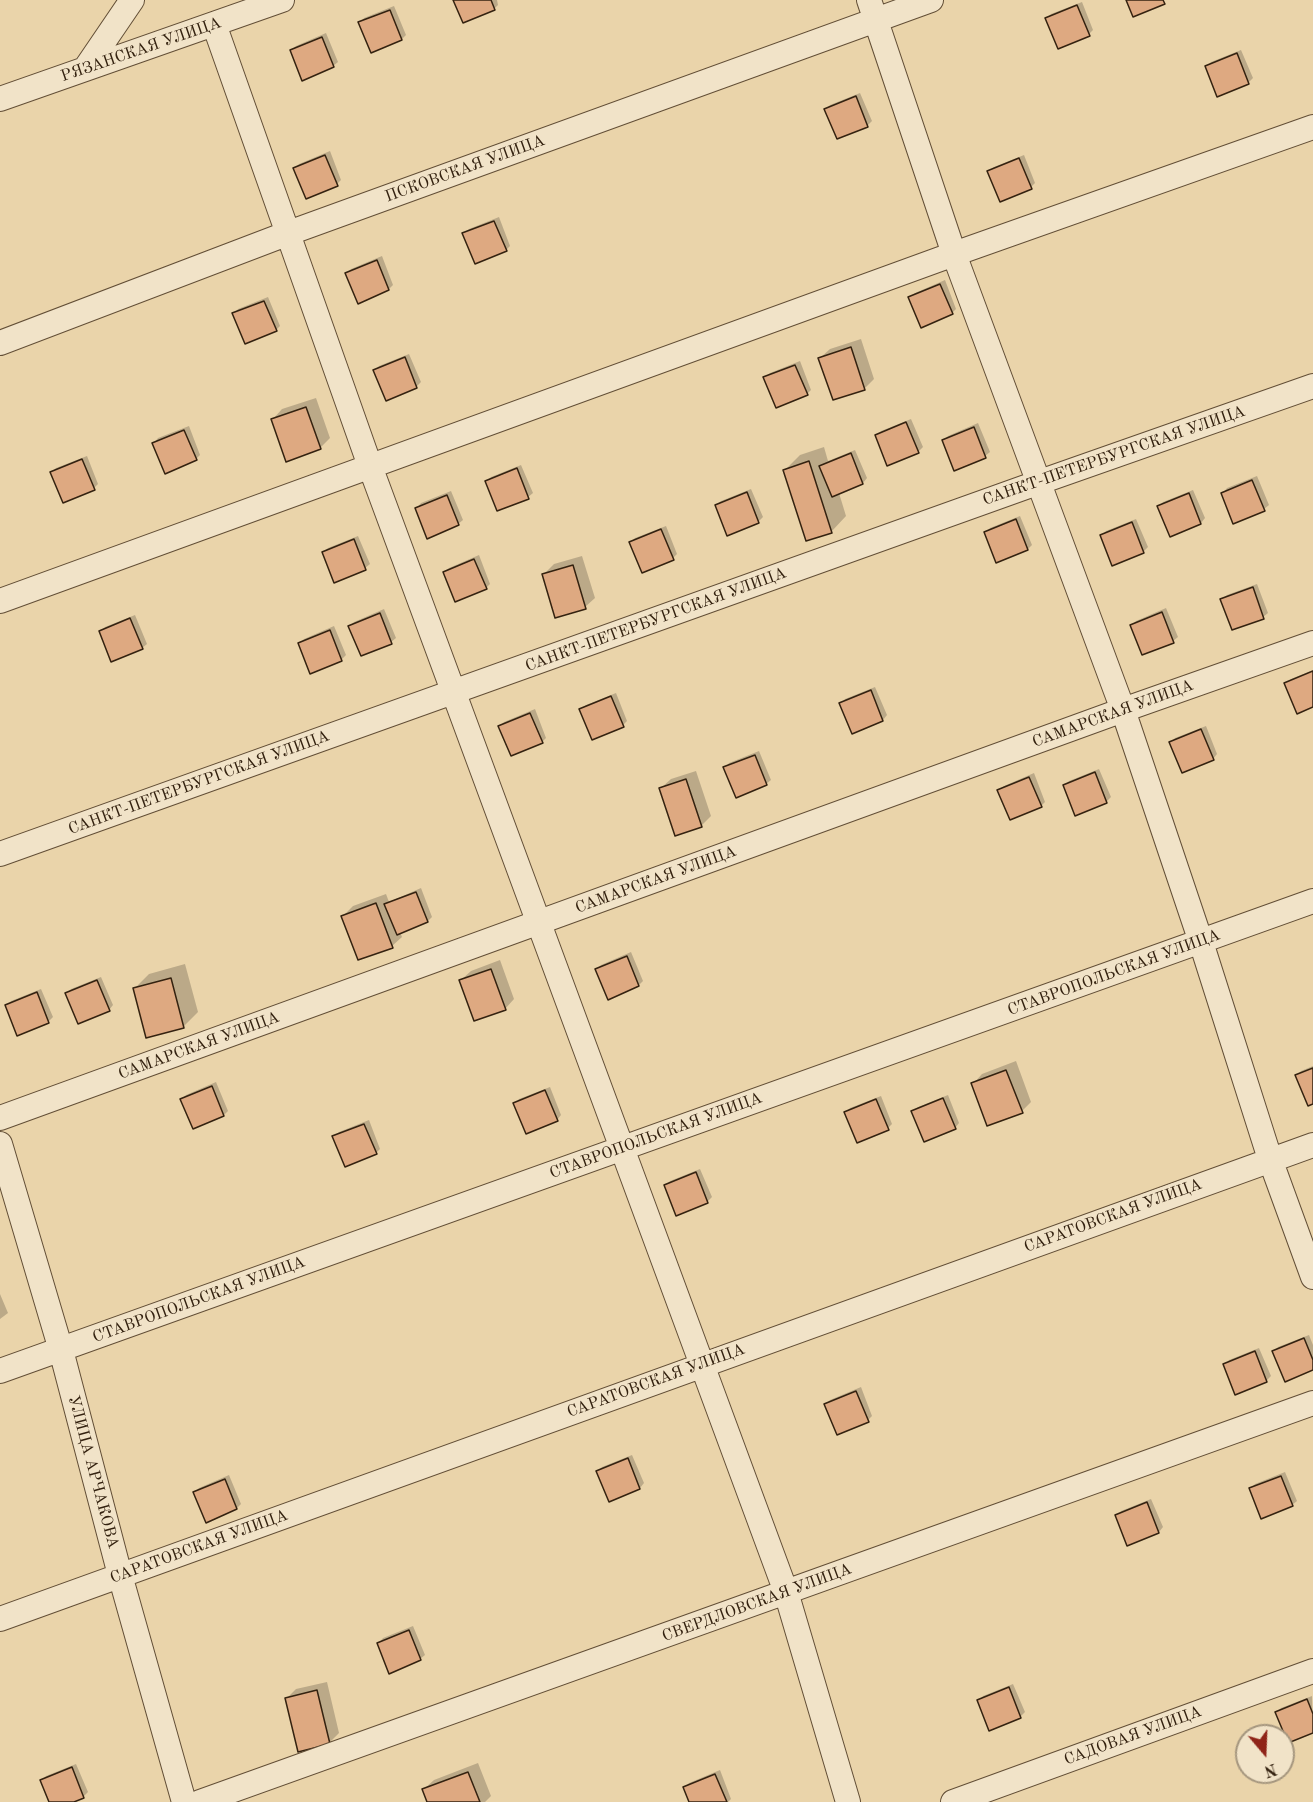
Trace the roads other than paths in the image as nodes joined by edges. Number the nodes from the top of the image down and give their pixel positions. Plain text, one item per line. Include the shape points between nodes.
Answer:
1 (132, 0) edge
2 (282, 0) edge
3 (931, 0) edge
4 (873, 9) edge
5 (214, 24) junction
6 (85, 69) junction
7 (0, 99) edge
8 (1313, 127) edge
9 (286, 234) junction
10 (954, 254) junction
11 (0, 343) edge
12 (1313, 386) edge
13 (370, 466) junction
14 (1038, 483) junction
15 (0, 601) edge
16 (1313, 643) edge
17 (454, 692) junction
18 (1123, 710) junction
19 (0, 854) edge
20 (1313, 901) edge
21 (537, 923) junction
22 (1201, 942) junction
23 (0, 1118) edge
24 (0, 1144) edge
25 (1313, 1145) edge
26 (621, 1148) junction
27 (1270, 1159) junction
28 (1313, 1277) edge
29 (61, 1350) junction
30 (701, 1365) junction
31 (0, 1371) edge
32 (1313, 1403) edge
33 (120, 1575) junction
34 (786, 1592) junction
35 (0, 1619) edge
36 (1313, 1671) edge
37 (184, 1802) edge
38 (200, 1802) edge
39 (848, 1802) edge
40 (953, 1802) edge

1 - 6 street
2 - 5 street, РЯЗАНСКАЯ УЛИЦА
3 - 4 street, ПСКОВСКАЯ УЛИЦА
4 - 9 street, ПСКОВСКАЯ УЛИЦА
4 - 10 street
5 - 6 street, РЯЗАНСКАЯ УЛИЦА
5 - 9 street
6 - 7 street, РЯЗАНСКАЯ УЛИЦА
8 - 10 street
9 - 11 street, ПСКОВСКАЯ УЛИЦА
9 - 13 street
10 - 13 street
10 - 14 street
12 - 14 street, САНКТ-ПЕТЕРБУРГСКАЯ УЛИЦА
13 - 15 street
13 - 17 street
14 - 17 street, САНКТ-ПЕТЕРБУРГСКАЯ УЛИЦА
14 - 18 street
16 - 18 street, САМАРСКАЯ УЛИЦА
17 - 19 street, САНКТ-ПЕТЕРБУРГСКАЯ УЛИЦА
17 - 21 street
18 - 21 street, САМАРСКАЯ УЛИЦА
18 - 22 street
20 - 22 street, СТАВРОПОЛЬСКАЯ УЛИЦА
21 - 23 street, САМАРСКАЯ УЛИЦА
21 - 26 street
22 - 26 street, СТАВРОПОЛЬСКАЯ УЛИЦА
22 - 27 street
24 - 29 street, УЛИЦА АРЧАКОВА
25 - 27 street, САРАТОВСКАЯ УЛИЦА
26 - 29 street, СТАВРОПОЛЬСКАЯ УЛИЦА
26 - 30 street
27 - 28 street
27 - 30 street, САРАТОВСКАЯ УЛИЦА
29 - 31 street, СТАВРОПОЛЬСКАЯ УЛИЦА
29 - 33 street, УЛИЦА АРЧАКОВА
30 - 33 street, САРАТОВСКАЯ УЛИЦА
30 - 34 street
32 - 34 street, СВЕРДЛОВСКАЯ УЛИЦА
33 - 35 street, САРАТОВСКАЯ УЛИЦА
33 - 37 street, УЛИЦА АРЧАКОВА
34 - 38 street, СВЕРДЛОВСКАЯ УЛИЦА
34 - 39 street
36 - 40 street, САДОВАЯ УЛИЦА

